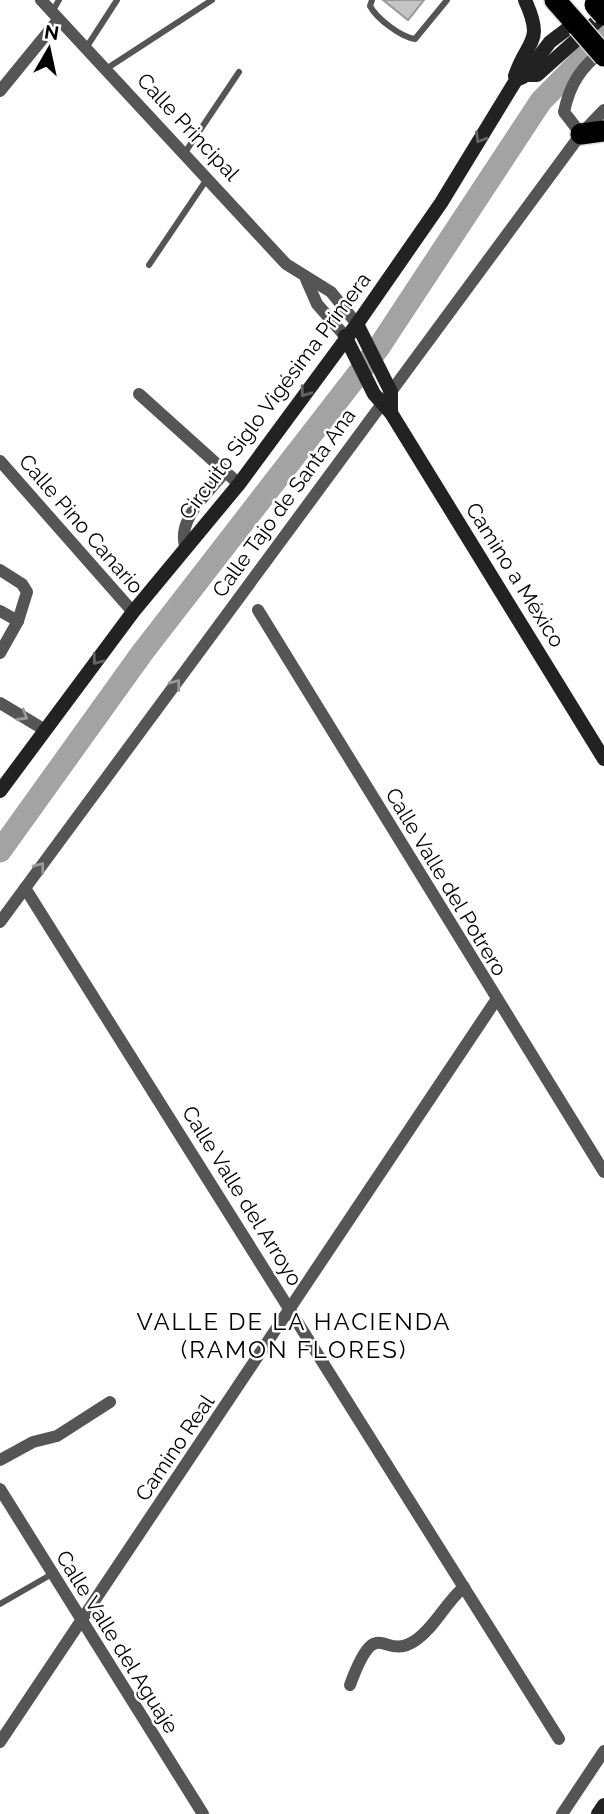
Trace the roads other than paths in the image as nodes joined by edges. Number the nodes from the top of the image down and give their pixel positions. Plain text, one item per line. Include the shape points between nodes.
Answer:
1 (41, 0) edge
2 (59, 0) edge
3 (117, 0) edge
4 (212, 0) edge
5 (372, 0) edge
6 (447, 0) edge
7 (525, 0) edge
8 (555, 0) edge
9 (598, 9) edge
10 (55, 16) junction
11 (576, 25) junction
12 (86, 48) junction
13 (604, 49) edge
14 (604, 56) edge
15 (106, 69) junction
16 (239, 72) dead end
17 (518, 77) junction
18 (0, 91) edge
19 (604, 110) edge
20 (604, 131) edge
21 (581, 134) junction
22 (184, 154) junction
23 (207, 179) junction
24 (149, 265) dead end
25 (306, 279) junction
26 (356, 324) junction
27 (349, 342) junction
28 (390, 388) junction
29 (139, 394) dead end
30 (381, 404) junction
31 (0, 461) edge
32 (0, 472) edge
33 (225, 472) junction
34 (239, 484) junction
35 (22, 485) junction
36 (187, 549) junction
37 (0, 570) edge
38 (258, 610) dead end
39 (0, 611) edge
40 (133, 612) junction
41 (18, 621) junction
42 (0, 653) edge
43 (0, 703) edge
44 (45, 730) junction
45 (604, 760) edge
46 (0, 791) edge
47 (25, 888) junction
48 (0, 922) edge
49 (496, 999) junction
50 (604, 1172) edge
51 (291, 1310) junction
52 (110, 1402) dead end
53 (0, 1460) edge
54 (0, 1489) edge
55 (52, 1574) junction
56 (464, 1587) junction
57 (0, 1604) edge
58 (81, 1621) junction
59 (349, 1685) dead end
60 (559, 1739) dead end
61 (0, 1742) edge
62 (604, 1751) edge
63 (604, 1805) edge
64 (203, 1814) edge
65 (562, 1814) edge
66 (598, 1814) edge

1 - 10 street, Calle Principal
2 - 10 lane
3 - 12 lane
4 - 15 lane
5 - 6 lane via 374,13 415,39
7 - 17 main road via 535,32
8 - 11 highway
9 - 17 main road via 537,75
10 - 12 street, Calle Principal
10 - 18 street
11 - 14 highway, bridge
11 - 17 main road, Circuito Siglo Vigésima Primera via 550,42
12 - 15 street, Calle Principal
13 - 21 street via 583,66 569,91 564,112
15 - 22 street, Calle Principal
16 - 22 lane
17 -> 26 main road, Circuito Siglo Vigésima Primera via 441,203
19 - 21 street
20 - 21 highway
21 - 28 street
22 - 23 street, Calle Principal
23 - 24 lane
23 - 25 street, Calle Principal via 286,264
25 - 26 street, Calle Principal via 331,292
25 - 27 street, Calle Principal via 317,304
26 - 27 main road, Circuito Siglo Vigésima Primera
26 - 28 main road, Calle Principal
27 - 30 main road, Calle Principal
27 -> 34 main road, Circuito Siglo Vigésima Primera
28 - 30 main road
29 - 33 street
30 - 45 main road, Camino a México
47 -> 30 street, Calle Tajo de Santa Ana
31 - 35 street, Calle Pino Canario
32 - 35 street
33 - 34 street
33 - 36 street via 184,524
34 - 36 main road, Circuito Siglo Vigésima Primera
35 - 40 street, Calle Pino Canario
36 - 40 main road, Circuito Siglo Vigésima Primera
37 - 41 street via 27,592
38 - 49 street, Calle Valle del Potrero
39 - 41 street
40 -> 44 main road, Circuito Siglo Vigésima Primera
41 - 42 street
43 -> 44 street
44 - 46 main road, Circuito Siglo Vigésima Primera
47 - 48 street, Calle Tajo de Santa Ana
47 - 51 street, Calle Valle del Arroyo
49 - 50 street, Calle Valle del Potrero
49 - 51 street, Camino Real
51 - 56 street, Calle Valle del Arroyo
51 - 58 street, Camino Real
52 - 53 street via 57,1436 33,1442
54 - 55 street, Calle Valle del Aguaje
55 - 57 lane
55 - 58 street, Calle Valle del Aguaje
56 - 59 street via 415,1642 370,1645 360,1656
56 - 60 street, Calle Valle del Arroyo
58 - 61 street, Camino Real
58 - 64 street, Calle Valle del Aguaje
62 - 65 street
63 - 66 main road

